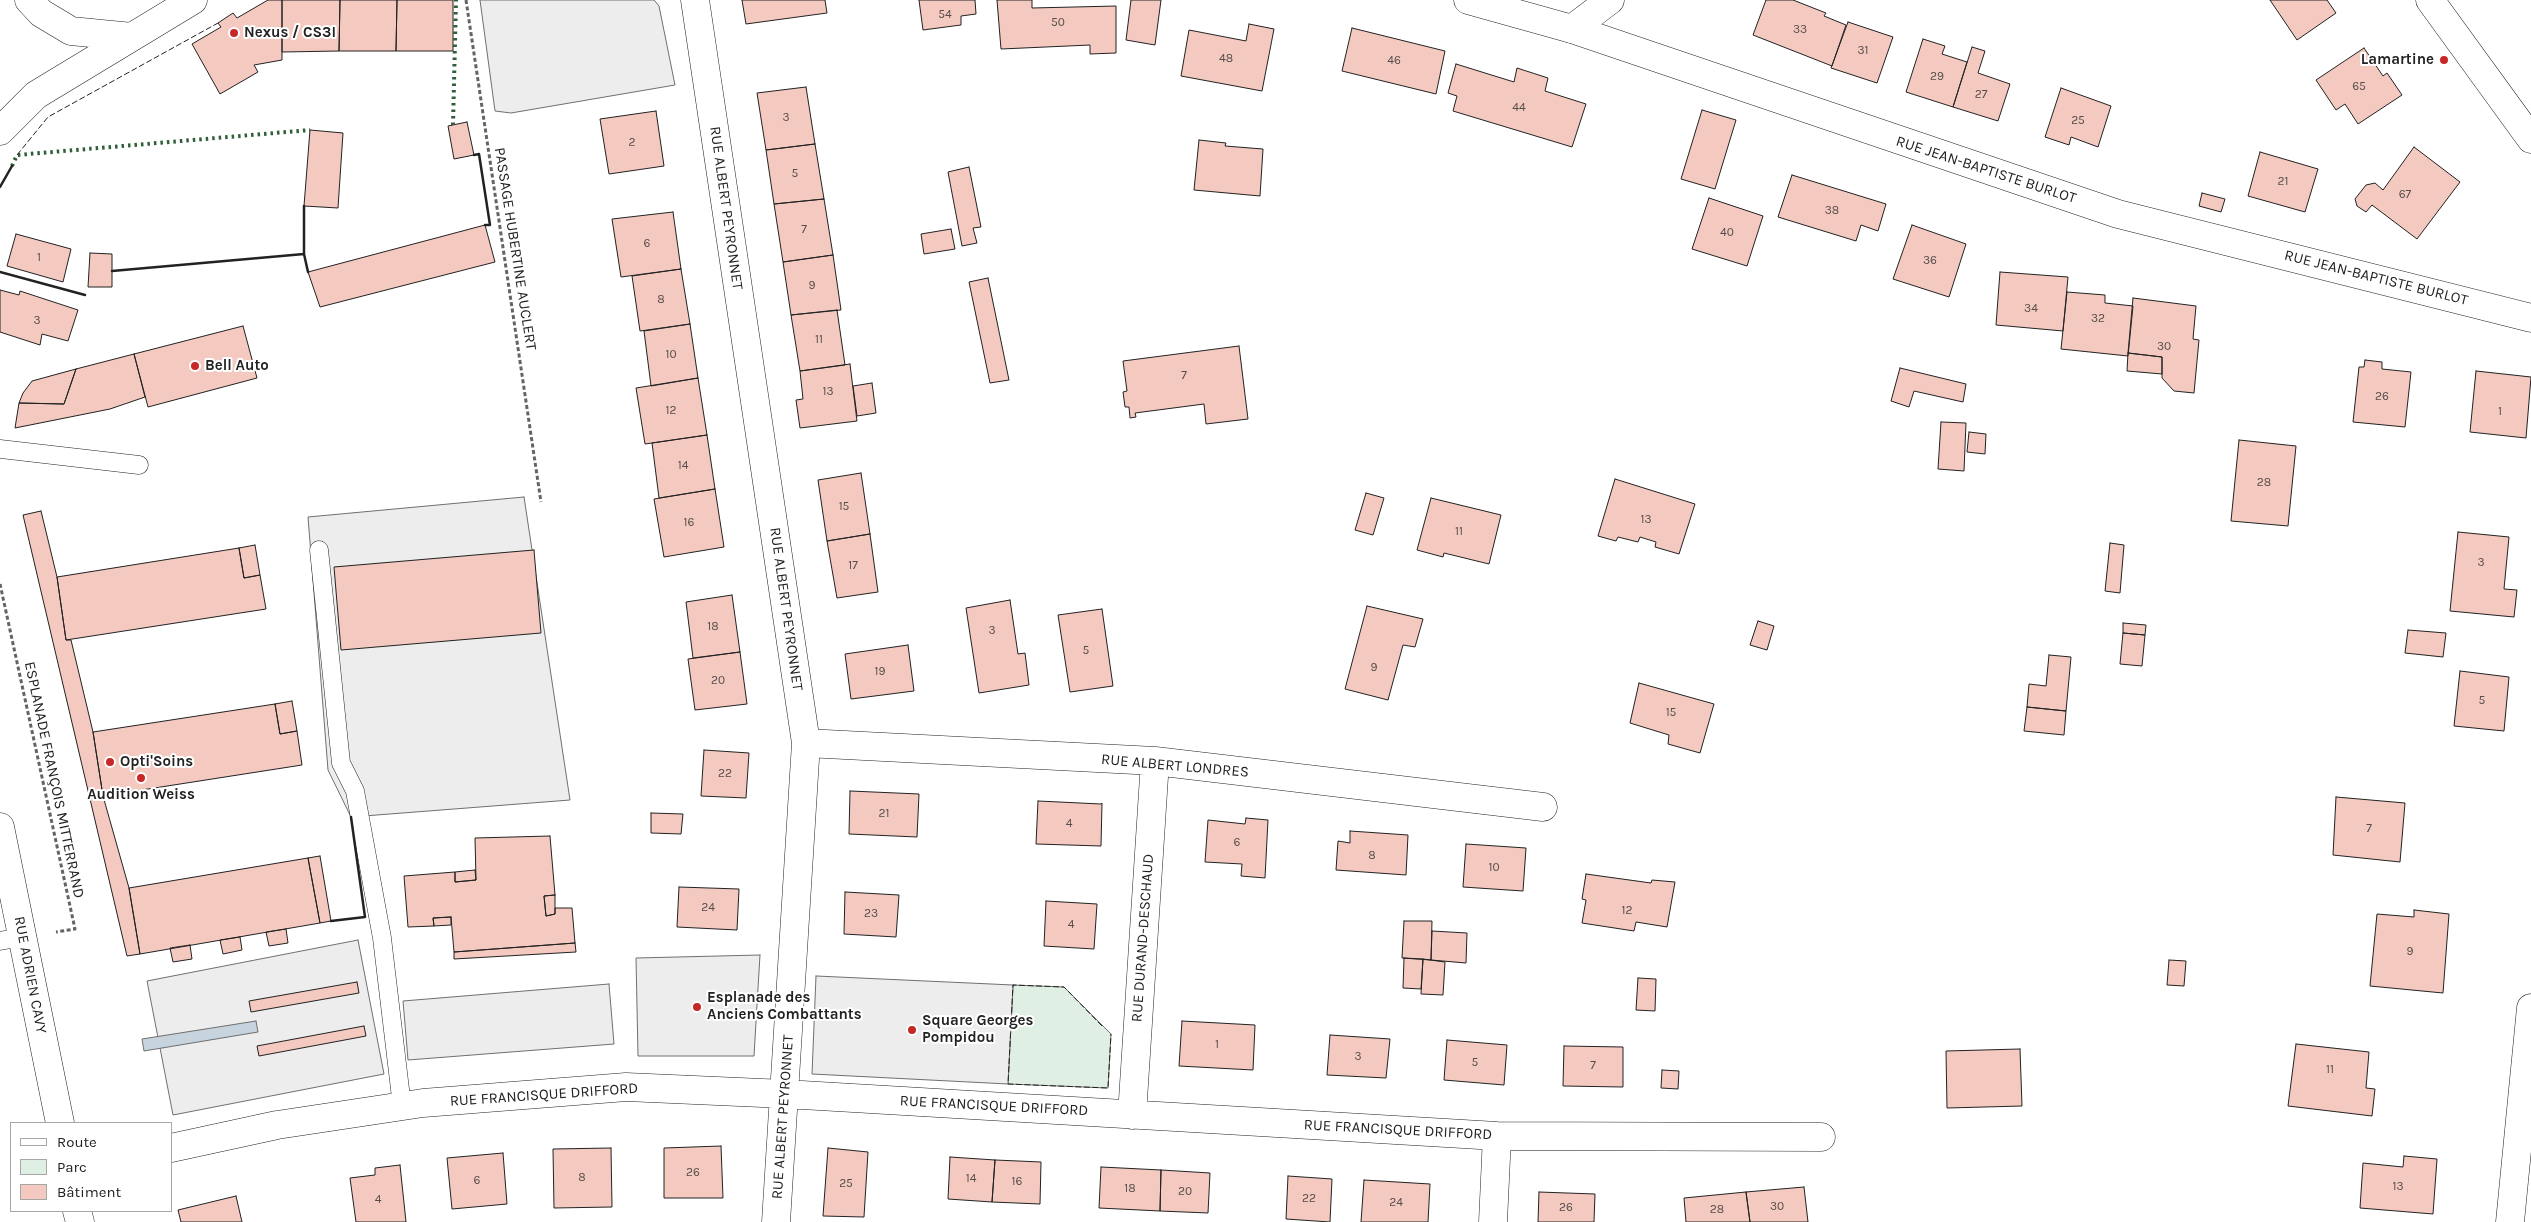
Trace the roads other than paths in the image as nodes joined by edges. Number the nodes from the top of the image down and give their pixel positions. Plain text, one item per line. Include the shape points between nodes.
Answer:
1 (29, 0) edge
2 (193, 0) edge
3 (695, 0) edge
4 (1468, 0) edge
5 (1610, 0) edge
6 (2430, 0) edge
7 (1572, 29) junction
8 (132, 36) junction
9 (0, 131) edge
10 (2531, 139) edge
11 (2525, 313) edge
12 (0, 449) edge
13 (139, 465) dead end
14 (319, 550) dead end
15 (806, 743) junction
16 (1154, 762) junction
17 (1544, 807) dead end
18 (0, 827) edge
19 (11, 939) edge
20 (2531, 1008) edge
21 (785, 1094) junction
22 (402, 1106) junction
23 (1132, 1114) junction
24 (60, 1122) edge
25 (1497, 1136) junction
26 (1820, 1137) dead end
27 (172, 1148) edge
28 (776, 1222) edge
29 (1494, 1222) edge
30 (2510, 1222) edge

1 - 8 street via 41,13 71,31
2 - 8 street
3 - 15 street, RUE ALBERT PEYRONNET
4 - 7 street, RUE JEAN-BAPTISTE BURLOT
5 - 7 street
6 - 10 street
7 - 11 street, RUE JEAN-BAPTISTE BURLOT via 2118,214
8 - 9 street via 36,95
12 - 13 lane
14 - 22 lane via 341,763 355,791 381,929
15 - 16 street, RUE ALBERT LONDRES
15 - 21 street, RUE ALBERT PEYRONNET
16 - 17 street, RUE ALBERT LONDRES
16 - 23 street, RUE DURAND-DESCHAUD
18 - 19 street, RUE ADRIEN CAVY
19 - 24 street, RUE ADRIEN CAVY
20 - 30 street
21 - 22 street, RUE FRANCISQUE DRIFFORD via 626,1087
21 - 23 street, RUE FRANCISQUE DRIFFORD
21 - 28 street, RUE ALBERT PEYRONNET
22 - 27 street, RUE FRANCISQUE DRIFFORD via 278,1125
23 - 25 street, RUE FRANCISQUE DRIFFORD
25 - 26 street, RUE FRANCISQUE DRIFFORD
25 - 29 street

